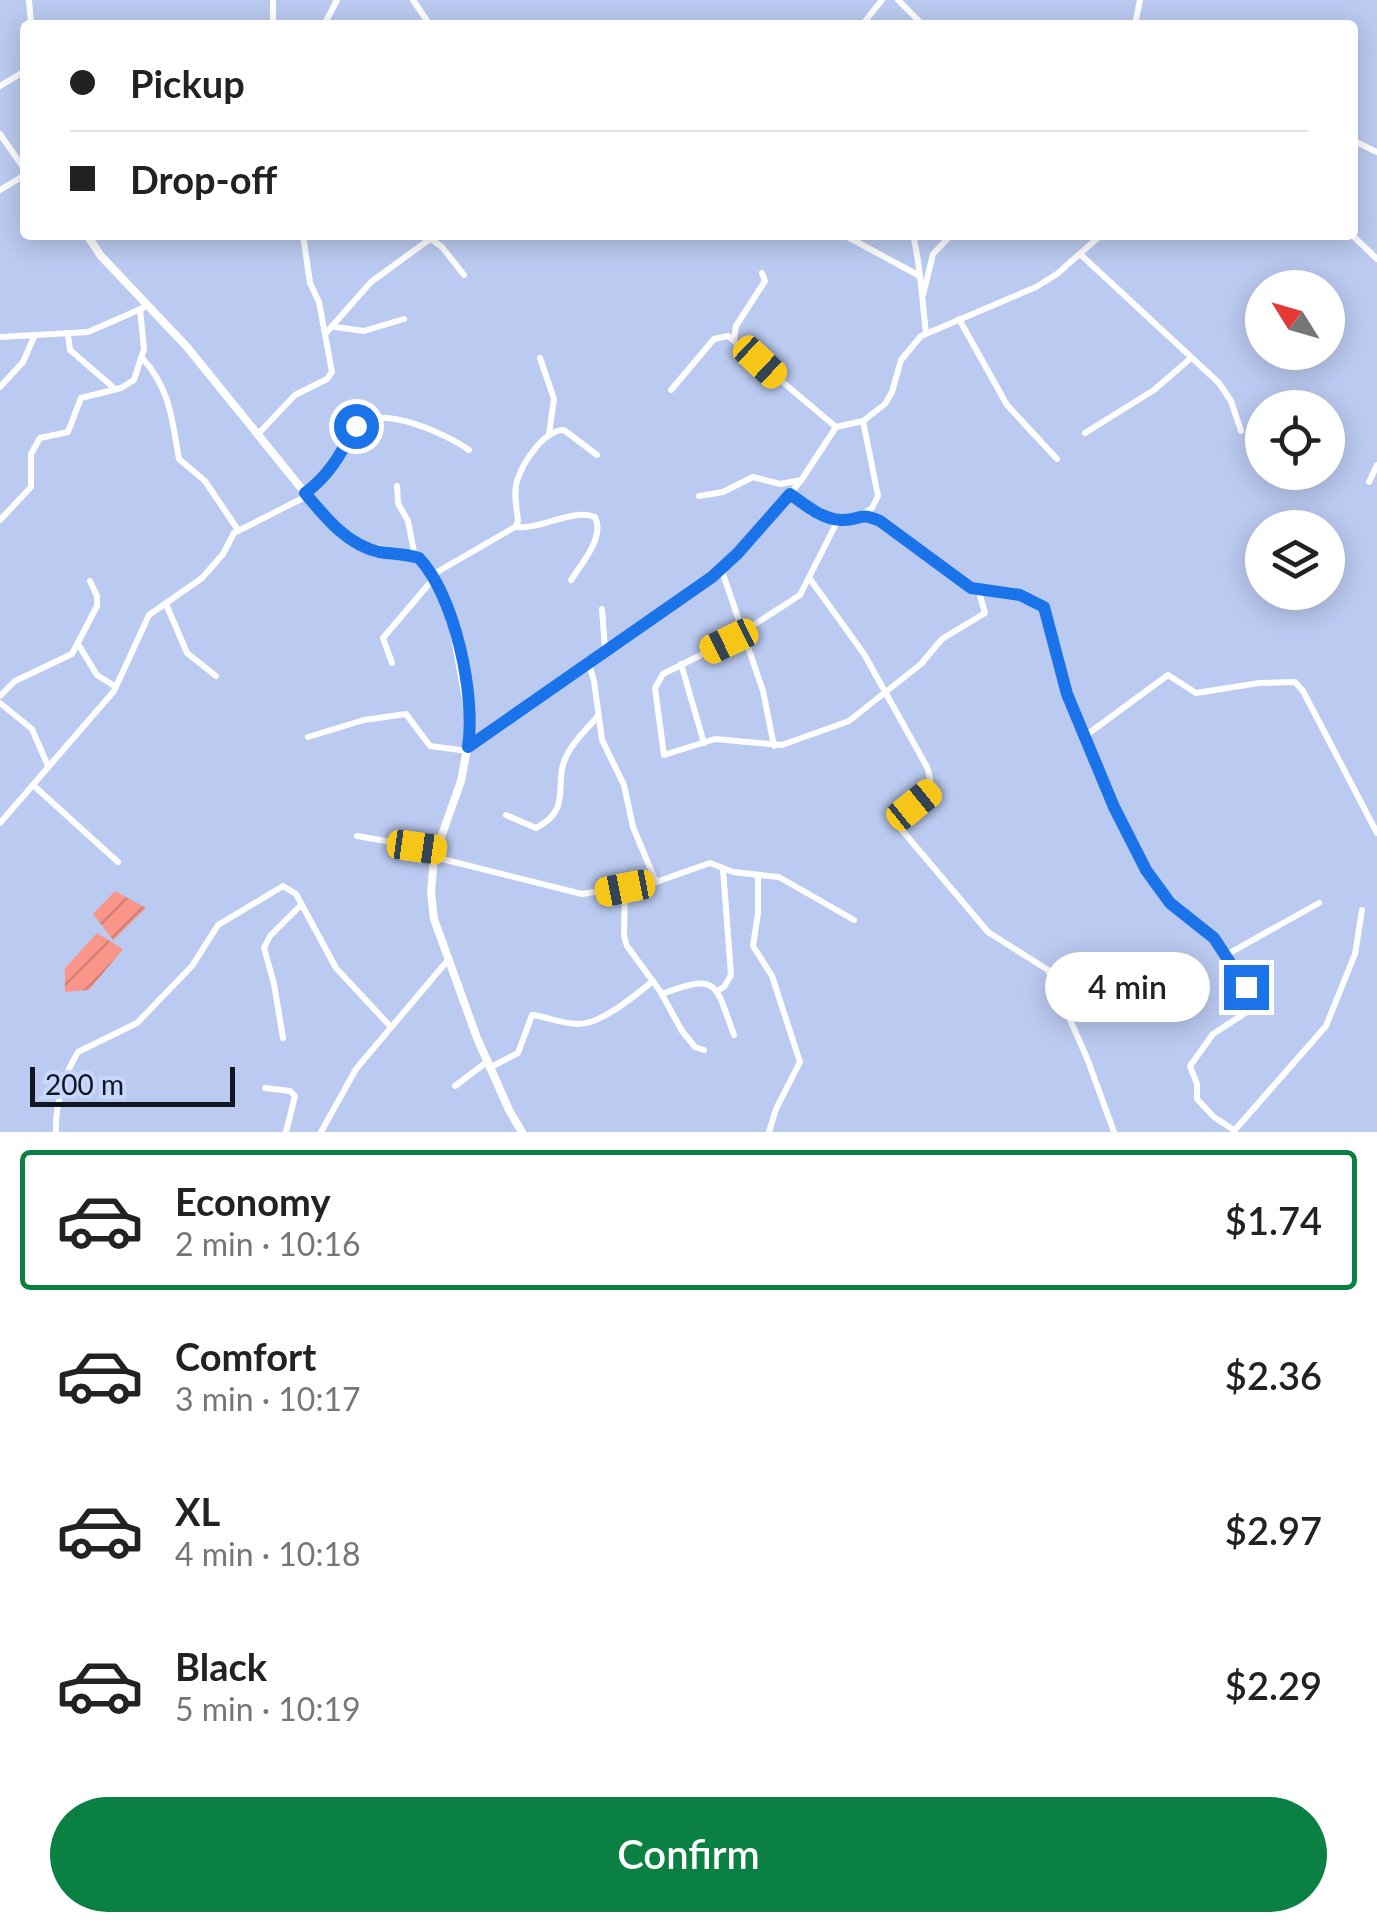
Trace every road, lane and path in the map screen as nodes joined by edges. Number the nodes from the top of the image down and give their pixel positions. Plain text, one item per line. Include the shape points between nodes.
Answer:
1 (882, 0) edge
2 (898, 0) edge
3 (866, 20) edge
4 (918, 20) edge
5 (0, 134) edge
6 (20, 164) edge
7 (90, 240) edge
8 (304, 240) edge
9 (424, 240) edge
10 (433, 240) edge
11 (853, 240) edge
12 (915, 240) edge
13 (946, 240) edge
14 (1095, 240) edge
15 (1357, 240) edge
16 (1080, 254) junction
17 (1377, 259) edge
18 (762, 273) dead end
19 (464, 275) dead end
20 (918, 275) junction
21 (923, 295) junction
22 (144, 308) junction
23 (404, 319) dead end
24 (959, 320) junction
25 (334, 327) junction
26 (326, 333) junction
27 (926, 333) junction
28 (68, 335) junction
29 (0, 337) edge
30 (34, 337) junction
31 (734, 339) junction
32 (540, 358) dead end
33 (1191, 358) junction
34 (143, 359) junction
35 (0, 387) edge
36 (115, 389) junction
37 (671, 390) dead end
38 (863, 421) junction
39 (836, 427) junction
40 (1241, 430) dead end
41 (259, 434) junction
42 (1085, 434) dead end
43 (549, 435) junction
44 (468, 450) dead end
45 (597, 455) dead end
46 (1057, 459) dead end
47 (1377, 465) edge
48 (802, 479) junction
49 (1369, 482) dead end
50 (396, 486) dead end
51 (790, 494) junction
52 (306, 495) junction
53 (699, 496) dead end
54 (863, 514) junction
55 (0, 520) edge
56 (838, 520) junction
57 (515, 527) junction
58 (238, 530) junction
59 (415, 556) junction
60 (721, 568) junction
61 (433, 576) junction
62 (810, 579) junction
63 (571, 580) dead end
64 (90, 581) dead end
65 (979, 592) junction
66 (166, 604) junction
67 (602, 608) dead end
68 (742, 630) junction
69 (77, 643) junction
70 (605, 650) junction
71 (392, 663) dead end
72 (589, 664) junction
73 (681, 664) junction
74 (216, 676) dead end
75 (116, 687) junction
76 (885, 692) junction
77 (0, 700) edge
78 (598, 716) junction
79 (1085, 736) junction
80 (308, 737) dead end
81 (704, 743) junction
82 (774, 746) junction
83 (468, 749) junction
84 (48, 766) junction
85 (33, 785) junction
86 (506, 815) dead end
87 (1, 820) edge
88 (1377, 833) edge
89 (357, 836) dead end
90 (436, 853) junction
91 (118, 862) dead end
92 (724, 869) junction
93 (758, 876) junction
94 (656, 882) junction
95 (625, 888) junction
96 (1319, 903) dead end
97 (300, 905) junction
98 (1362, 910) dead end
99 (854, 920) dead end
100 (1226, 955) junction
101 (448, 960) junction
102 (653, 981) junction
103 (717, 991) junction
104 (662, 994) junction
105 (390, 1026) junction
106 (734, 1035) dead end
107 (284, 1038) dead end
108 (704, 1050) dead end
109 (489, 1064) junction
110 (455, 1086) dead end
111 (265, 1088) dead end
112 (1234, 1131) edge
113 (56, 1132) edge
114 (286, 1132) edge
115 (321, 1132) edge
116 (522, 1132) edge
117 (769, 1132) edge
118 (1114, 1132) edge

1 - 3 street
2 - 4 street
5 - 6 street
7 - 22 street
8 - 26 street
9 - 25 street via 371,282
10 - 19 street
11 - 20 street
12 - 20 street
13 - 21 street via 933,254
14 - 16 street
15 - 17 street
16 - 24 street via 1036,287
16 - 33 street
18 - 31 street
20 - 21 street
21 - 27 street
22 - 28 street
22 - 34 street
22 - 41 street
23 - 25 street via 364,331
24 - 27 street
24 - 46 street via 1007,405
25 - 26 street
26 - 41 street via 331,376 302,390
27 - 38 street via 901,360 885,404
28 - 30 street
28 - 36 street via 70,350
29 - 30 street
30 - 35 street
31 - 37 street via 714,338
31 - 39 street
32 - 43 street via 554,399
33 - 40 street via 1218,382
33 - 42 street
34 - 36 street via 134,380
34 - 58 street via 169,397 178,459 200,475
36 - 55 street via 83,396 68,432 36,442 30,487
38 - 39 street
38 - 54 street via 878,496
39 - 48 street
41 - 52 street
43 - 45 street via 564,430
43 - 57 street via 517,480
44 - 52 street via 417,424 369,419 356,426 338,461
47 - 49 street
48 - 51 street
48 - 53 street via 780,484 753,477
50 - 59 street
51 - 56 street
51 - 60 street
52 - 58 street
52 - 59 street via 364,546
54 - 56 street
54 - 65 street
56 - 62 street
57 - 61 street
57 - 63 street via 594,517 597,536
58 - 66 street via 202,578
59 - 61 street
60 - 68 street
60 - 70 street
61 - 71 street via 383,638
61 - 83 street via 456,630 470,708
62 - 68 street via 800,596
62 - 76 street
64 - 69 street via 97,606
65 - 76 street via 985,612 942,639
65 - 79 street via 1020,595 1044,607
66 - 74 street via 186,653
66 - 75 street via 144,622
67 - 70 street
68 - 73 street
68 - 82 street
69 - 75 street via 97,675
69 - 77 street via 65,659 15,681
70 - 72 street
72 - 78 street
72 - 83 street
73 - 81 street
73 - 81 street via 655,688 662,750 669,755
75 - 84 street
76 - 82 street via 849,721
76 - 118 street via 933,784 903,815 901,829 988,932 1048,970
77 - 84 street via 32,728
78 - 86 street via 568,753 554,815 536,828
78 - 94 street
79 - 88 street via 1168,675 1196,693 1295,682
79 - 100 street via 1146,870 1170,903 1208,930
80 - 83 street via 406,714 430,746
81 - 82 street
83 - 90 street
84 - 85 street
85 - 87 street
85 - 91 street
89 - 90 street
90 - 95 street via 582,894
90 - 101 street via 430,892
92 - 93 street
92 - 94 street via 702,864
92 - 103 street via 732,966 730,980
93 - 99 street via 780,877
93 - 117 street via 753,946 772,976 800,1062
94 - 95 street
95 - 102 street via 627,946
96 - 100 street
97 - 105 street via 336,968
97 - 107 street via 264,948
97 - 113 street via 283,886 227,916 192,966 137,1023 78,1052 63,1086
98 - 112 street via 1355,954 1326,1026
100 - 112 street via 1246,987 1250,1010 1208,1040 1190,1070 1201,1105
101 - 105 street
101 - 109 street
102 - 104 street
102 - 109 street via 596,1021 532,1015 518,1052
103 - 104 street via 698,982
103 - 106 street
104 - 108 street via 682,1031
105 - 115 street via 356,1069
109 - 110 street
109 - 116 street
111 - 114 street via 295,1096

